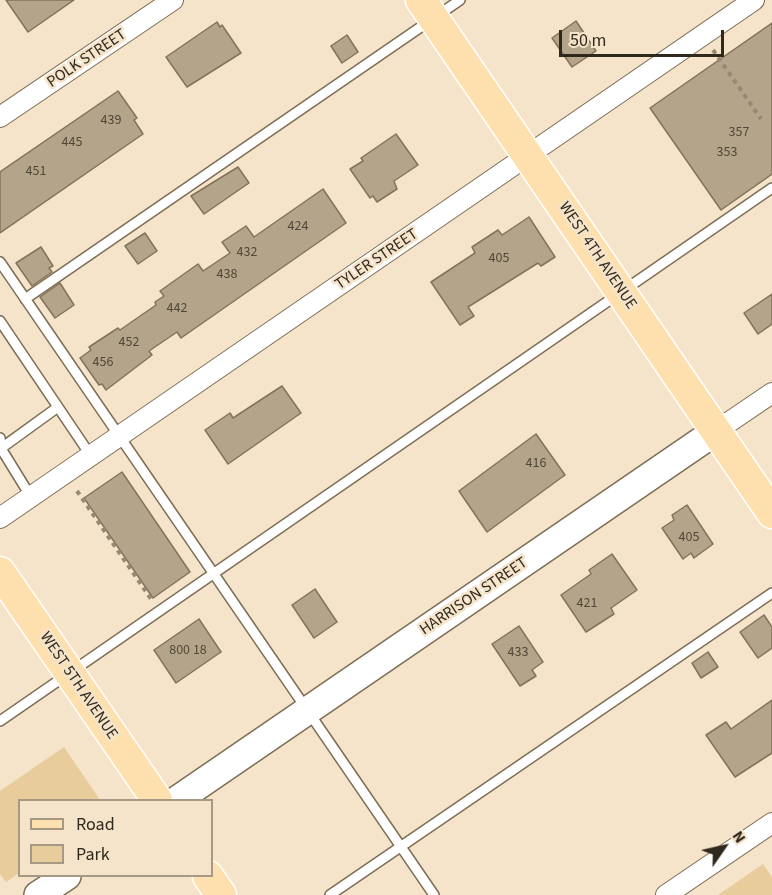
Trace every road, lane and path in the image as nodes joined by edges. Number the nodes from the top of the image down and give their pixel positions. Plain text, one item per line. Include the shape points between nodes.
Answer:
1 (173, 0) edge
2 (460, 0) edge
3 (754, 0) edge
4 (427, 9) edge
5 (717, 55) dead end
6 (0, 117) edge
7 (761, 119) dead end
8 (528, 156) junction
9 (772, 188) edge
10 (0, 262) edge
11 (620, 291) junction
12 (25, 299) junction
13 (0, 321) edge
14 (772, 393) edge
15 (58, 407) junction
16 (716, 431) junction
17 (120, 436) junction
18 (0, 438) edge
19 (1, 449) edge
20 (91, 456) junction
21 (77, 491) dead end
22 (31, 497) junction
23 (772, 513) edge
24 (0, 518) edge
25 (0, 572) edge
26 (214, 574) junction
27 (772, 593) edge
28 (159, 612) junction
29 (69, 673) junction
30 (306, 712) junction
31 (0, 721) edge
32 (155, 799) edge
33 (180, 799) edge
34 (772, 823) edge
35 (400, 847) junction
36 (65, 877) edge
37 (209, 877) edge
38 (38, 895) edge
39 (222, 895) edge
40 (330, 895) edge
41 (434, 895) edge
42 (666, 895) edge

1 - 6 street, POLK STREET
2 - 4 lane
3 - 8 street, TYLER STREET
4 - 8 main road, WEST 4TH AVENUE
4 - 12 lane
5 - 7 path
8 - 11 main road, WEST 4TH AVENUE
8 - 17 street, TYLER STREET
9 - 11 lane
10 - 12 lane
11 - 16 main road, WEST 4TH AVENUE
11 - 26 lane
12 - 17 lane
13 - 15 lane
14 - 16 street, HARRISON STREET
15 - 19 lane
15 - 20 lane
16 - 23 main road, WEST 4TH AVENUE
16 - 30 street, HARRISON STREET
17 - 20 street, TYLER STREET
17 - 26 lane
18 - 19 lane
19 - 22 lane
20 - 22 street, TYLER STREET
21 - 28 path
22 - 24 street, TYLER STREET
25 - 29 main road, WEST 5TH AVENUE
26 - 28 lane
26 - 30 lane
27 - 35 lane
28 - 29 lane
29 - 31 lane
29 - 32 main road, WEST 5TH AVENUE
30 - 33 street, HARRISON STREET
30 - 35 lane
34 - 42 street
35 - 40 lane
35 - 41 lane
36 - 38 street
37 - 39 main road

